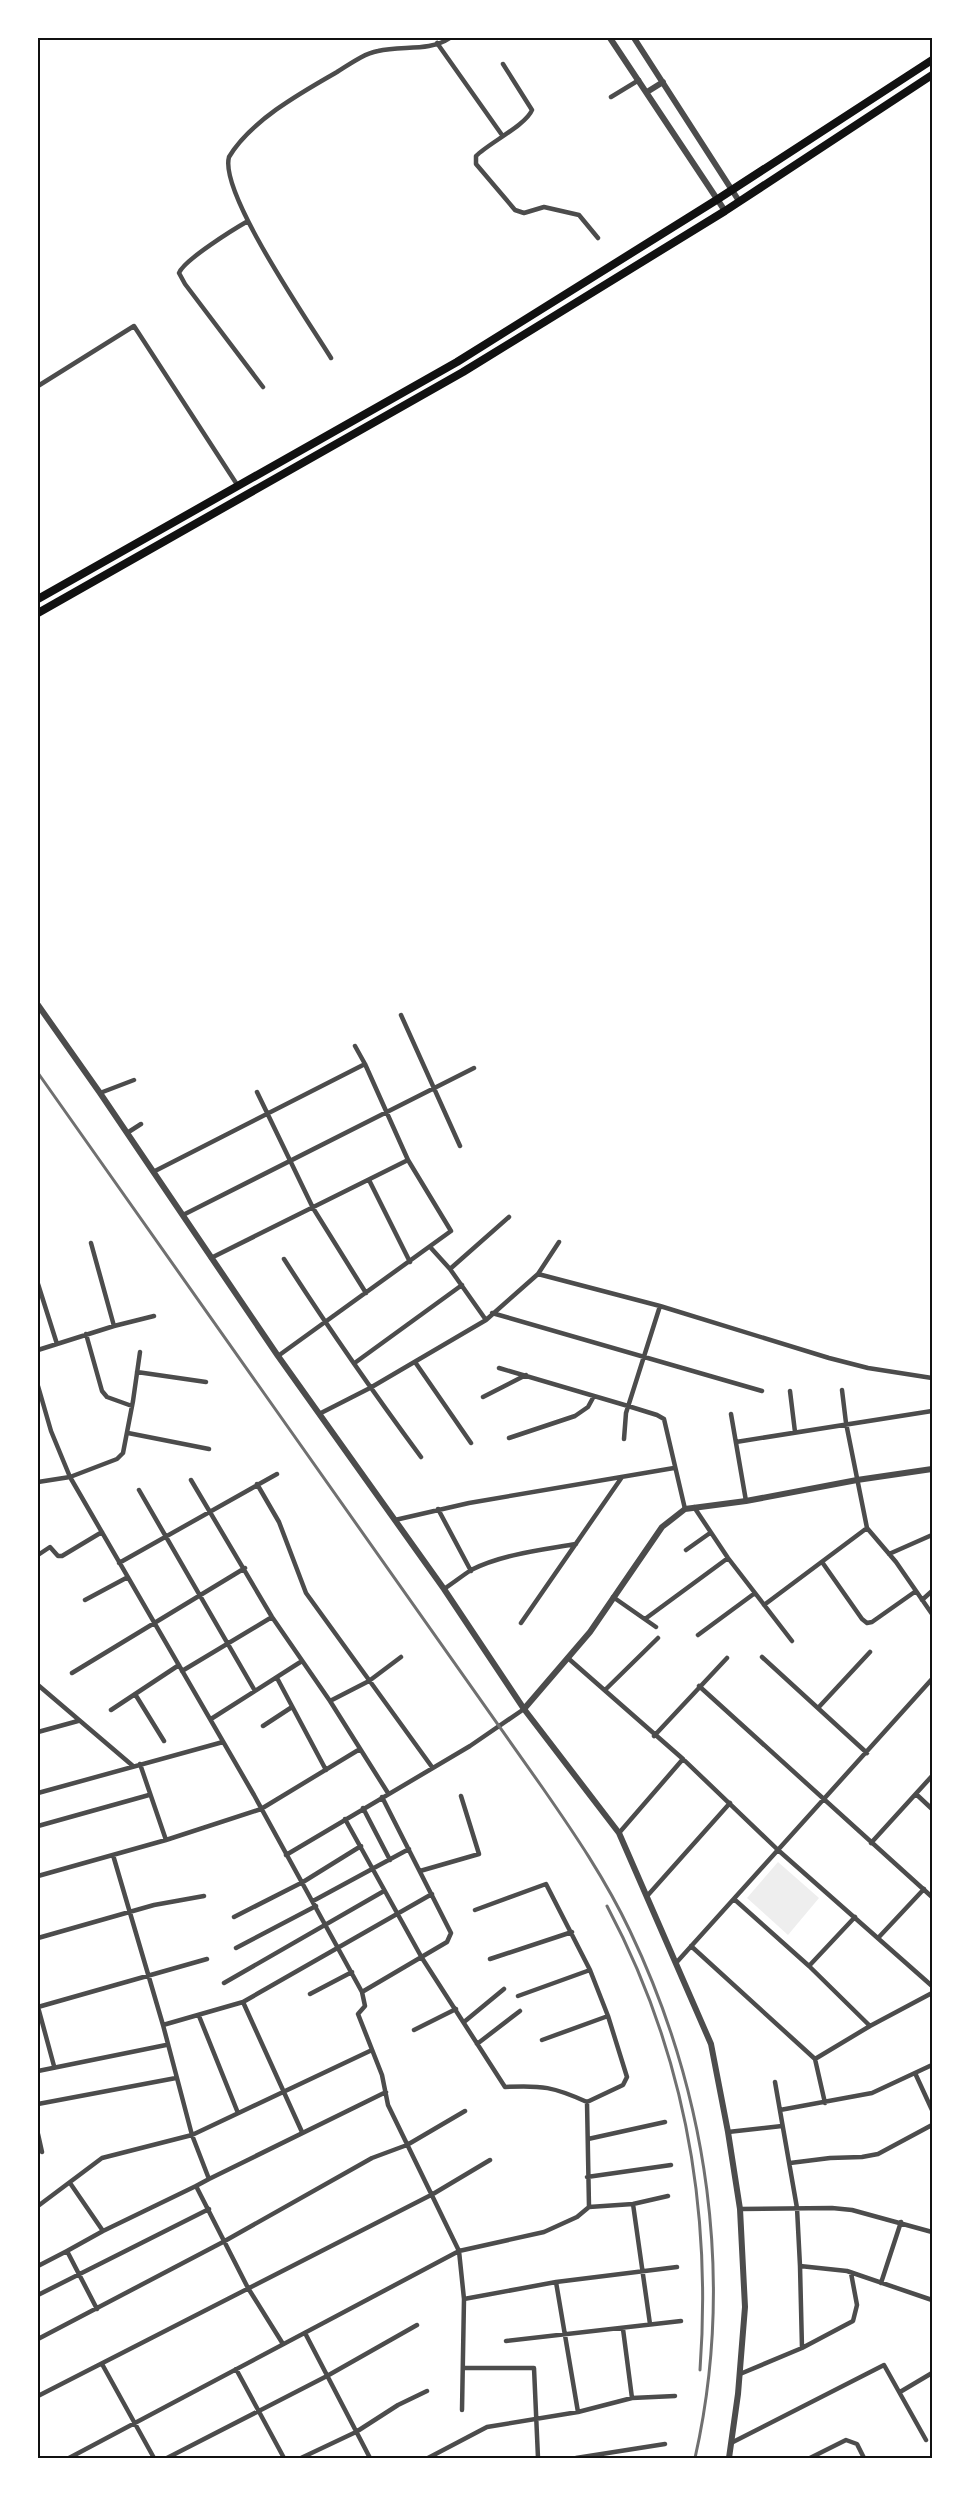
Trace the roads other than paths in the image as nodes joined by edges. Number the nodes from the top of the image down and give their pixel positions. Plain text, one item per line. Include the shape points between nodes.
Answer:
1 (450, 38) edge
2 (610, 38) edge
3 (634, 38) edge
4 (437, 43) junction
5 (933, 60) edge
6 (503, 64) dead end
7 (933, 75) edge
8 (639, 80) junction
9 (663, 82) junction
10 (647, 92) junction
11 (611, 97) dead end
12 (502, 135) junction
13 (732, 190) junction
14 (718, 200) junction
15 (739, 201) junction
16 (725, 211) junction
17 (248, 221) junction
18 (598, 238) dead end
19 (331, 358) dead end
20 (38, 386) edge
21 (264, 387) dead end
22 (238, 486) junction
23 (38, 599) edge
24 (38, 613) edge
25 (38, 1005) edge
26 (401, 1016) dead end
27 (355, 1046) dead end
28 (365, 1064) junction
29 (474, 1068) dead end
30 (134, 1080) dead end
31 (433, 1089) junction
32 (256, 1092) dead end
33 (100, 1093) junction
34 (387, 1112) junction
35 (266, 1113) junction
36 (141, 1124) dead end
37 (127, 1133) junction
38 (460, 1146) dead end
39 (408, 1160) junction
40 (289, 1161) junction
41 (153, 1172) junction
42 (369, 1180) junction
43 (313, 1208) junction
44 (183, 1215) junction
45 (509, 1218) dead end
46 (559, 1242) dead end
47 (91, 1243) dead end
48 (431, 1248) junction
49 (211, 1258) junction
50 (284, 1259) dead end
51 (410, 1262) junction
52 (450, 1269) junction
53 (538, 1274) junction
54 (38, 1284) edge
55 (462, 1286) junction
56 (366, 1293) junction
57 (660, 1306) junction
58 (492, 1313) junction
59 (154, 1316) dead end
60 (486, 1320) junction
61 (327, 1321) junction
62 (114, 1326) junction
63 (86, 1334) junction
64 (57, 1344) junction
65 (38, 1350) edge
66 (140, 1352) dead end
67 (278, 1356) junction
68 (643, 1357) junction
69 (356, 1362) junction
70 (415, 1362) junction
71 (499, 1368) dead end
72 (137, 1372) junction
73 (526, 1375) junction
74 (933, 1378) edge
75 (206, 1382) dead end
76 (38, 1386) edge
77 (370, 1388) junction
78 (842, 1390) dead end
79 (762, 1391) dead end
80 (790, 1391) dead end
81 (594, 1396) junction
82 (483, 1397) dead end
83 (132, 1406) junction
84 (628, 1406) junction
85 (933, 1411) edge
86 (319, 1414) junction
87 (731, 1414) dead end
88 (846, 1423) junction
89 (795, 1432) junction
90 (128, 1433) junction
91 (509, 1438) dead end
92 (624, 1439) dead end
93 (736, 1442) junction
94 (471, 1443) dead end
95 (209, 1449) dead end
96 (421, 1457) dead end
97 (674, 1468) junction
98 (933, 1469) edge
99 (277, 1474) dead end
100 (70, 1477) junction
101 (622, 1477) junction
102 (191, 1480) dead end
103 (857, 1480) junction
104 (38, 1482) edge
105 (257, 1485) junction
106 (139, 1490) dead end
107 (746, 1501) junction
108 (694, 1507) junction
109 (438, 1509) junction
110 (685, 1509) junction
111 (210, 1511) junction
112 (395, 1520) junction
113 (867, 1528) junction
114 (102, 1532) junction
115 (710, 1533) junction
116 (933, 1534) edge
117 (165, 1536) junction
118 (576, 1544) junction
119 (686, 1550) dead end
120 (889, 1554) junction
121 (38, 1555) edge
122 (728, 1558) junction
123 (822, 1562) junction
124 (119, 1563) junction
125 (244, 1568) junction
126 (471, 1571) junction
127 (128, 1577) junction
128 (444, 1589) junction
129 (916, 1591) junction
130 (933, 1591) edge
131 (755, 1593) junction
132 (201, 1595) junction
133 (613, 1597) junction
134 (85, 1600) dead end
135 (922, 1600) junction
136 (764, 1605) junction
137 (933, 1614) edge
138 (272, 1617) junction
139 (645, 1619) junction
140 (521, 1623) dead end
141 (155, 1624) junction
142 (656, 1627) dead end
143 (698, 1635) dead end
144 (658, 1638) dead end
145 (792, 1641) dead end
146 (228, 1643) junction
147 (870, 1652) dead end
148 (401, 1657) dead end
149 (762, 1657) dead end
150 (727, 1658) dead end
151 (569, 1659) junction
152 (302, 1661) junction
153 (181, 1668) junction
154 (72, 1673) dead end
155 (277, 1678) junction
156 (933, 1679) edge
157 (369, 1681) junction
158 (38, 1685) edge
159 (699, 1686) junction
160 (605, 1690) junction
161 (255, 1691) junction
162 (135, 1694) junction
163 (330, 1701) junction
164 (292, 1707) junction
165 (818, 1708) junction
166 (524, 1709) junction
167 (111, 1710) dead end
168 (211, 1719) junction
169 (78, 1721) junction
170 (263, 1726) dead end
171 (38, 1732) edge
172 (654, 1736) junction
173 (164, 1742) dead end
174 (223, 1742) junction
175 (360, 1749) junction
176 (867, 1753) junction
177 (682, 1759) junction
178 (140, 1764) junction
179 (133, 1766) junction
180 (432, 1767) junction
181 (326, 1770) junction
182 (933, 1776) edge
183 (38, 1792) edge
184 (388, 1793) junction
185 (916, 1794) junction
186 (149, 1795) junction
187 (461, 1796) dead end
188 (382, 1797) junction
189 (824, 1799) junction
190 (730, 1803) junction
191 (363, 1808) junction
192 (261, 1809) junction
193 (933, 1809) edge
194 (345, 1819) junction
195 (38, 1826) edge
196 (619, 1833) junction
197 (166, 1840) junction
198 (872, 1843) junction
199 (360, 1846) junction
200 (409, 1849) junction
201 (778, 1850) junction
202 (113, 1855) junction
203 (286, 1855) junction
204 (390, 1860) junction
205 (373, 1868) junction
206 (420, 1870) junction
207 (38, 1876) edge
208 (303, 1882) junction
209 (924, 1889) junction
210 (384, 1891) junction
211 (432, 1894) junction
212 (648, 1895) junction
213 (204, 1896) dead end
214 (933, 1897) edge
215 (734, 1899) junction
216 (313, 1900) junction
217 (316, 1906) junction
218 (475, 1910) dead end
219 (129, 1912) junction
220 (396, 1914) junction
221 (234, 1917) dead end
222 (855, 1917) junction
223 (325, 1924) junction
224 (572, 1932) junction
225 (879, 1937) junction
226 (38, 1938) edge
227 (691, 1946) junction
228 (339, 1947) junction
229 (236, 1948) dead end
230 (422, 1958) junction
231 (207, 1959) dead end
232 (490, 1959) dead end
233 (676, 1963) junction
234 (809, 1966) junction
235 (590, 1970) junction
236 (352, 1972) junction
237 (148, 1976) junction
238 (224, 1983) dead end
239 (933, 1986) edge
240 (504, 1989) dead end
241 (362, 1992) junction
242 (933, 1993) edge
243 (310, 1994) dead end
244 (518, 1996) dead end
245 (243, 2002) junction
246 (38, 2007) edge
247 (456, 2009) junction
248 (520, 2011) dead end
249 (39, 2016) edge
250 (199, 2016) junction
251 (608, 2016) junction
252 (464, 2022) junction
253 (163, 2025) junction
254 (870, 2026) junction
255 (414, 2030) dead end
256 (542, 2040) dead end
257 (477, 2044) junction
258 (166, 2045) junction
259 (372, 2050) junction
260 (814, 2060) junction
261 (933, 2065) edge
262 (54, 2066) junction
263 (38, 2071) edge
264 (915, 2073) junction
265 (176, 2078) junction
266 (775, 2082) dead end
267 (283, 2092) junction
268 (386, 2092) junction
269 (587, 2102) junction
270 (825, 2103) junction
271 (38, 2104) edge
272 (780, 2110) junction
273 (933, 2110) edge
274 (465, 2111) dead end
275 (238, 2113) junction
276 (665, 2122) dead end
277 (933, 2125) edge
278 (782, 2126) junction
279 (302, 2132) junction
280 (728, 2132) junction
281 (38, 2134) edge
282 (192, 2135) junction
283 (588, 2139) junction
284 (407, 2145) junction
285 (42, 2152) dead end
286 (490, 2160) dead end
287 (790, 2163) junction
288 (671, 2165) dead end
289 (587, 2177) junction
290 (209, 2179) junction
291 (70, 2183) junction
292 (196, 2186) junction
293 (433, 2194) junction
294 (668, 2196) dead end
295 (633, 2204) junction
296 (38, 2206) edge
297 (589, 2207) junction
298 (797, 2208) junction
299 (740, 2209) junction
300 (209, 2210) junction
301 (901, 2222) junction
302 (103, 2231) junction
303 (933, 2232) edge
304 (223, 2242) junction
305 (67, 2251) junction
306 (459, 2251) junction
307 (38, 2266) edge
308 (800, 2266) junction
309 (677, 2267) dead end
310 (642, 2271) junction
311 (851, 2273) junction
312 (79, 2274) junction
313 (556, 2282) junction
314 (881, 2283) junction
315 (248, 2288) junction
316 (38, 2295) edge
317 (464, 2299) junction
318 (933, 2300) edge
319 (97, 2310) junction
320 (681, 2321) dead end
321 (650, 2324) junction
322 (417, 2325) dead end
323 (622, 2329) junction
324 (305, 2333) junction
325 (566, 2335) junction
326 (38, 2340) edge
327 (506, 2342) dead end
328 (283, 2344) junction
329 (802, 2348) junction
330 (102, 2364) junction
331 (464, 2368) junction
332 (236, 2369) junction
333 (933, 2373) edge
334 (740, 2374) junction
335 (327, 2376) junction
336 (427, 2391) dead end
337 (900, 2392) junction
338 (38, 2396) edge
339 (675, 2396) dead end
340 (632, 2398) junction
341 (462, 2410) dead end
342 (257, 2411) junction
343 (578, 2412) junction
344 (535, 2418) junction
345 (135, 2425) junction
346 (356, 2432) junction
347 (926, 2440) dead end
348 (733, 2442) junction
349 (665, 2444) dead end
350 (69, 2458) edge
351 (154, 2458) edge
352 (167, 2458) edge
353 (284, 2458) edge
354 (301, 2458) edge
355 (370, 2458) edge
356 (428, 2458) edge
357 (538, 2458) edge
358 (576, 2458) edge
359 (729, 2458) edge
360 (810, 2458) edge
361 (864, 2458) edge

1 - 4 street
2 - 8 street
3 - 9 street
4 - 12 street
4 - 17 street via 368,54 310,86 260,123 233,151 227,164
5 - 13 main road
6 - 12 street via 532,110
7 - 15 main road
8 - 10 street
8 - 11 street
9 - 10 street
9 - 13 street
10 - 14 street
12 - 18 street via 475,160 515,210 524,213 544,207 579,215
13 - 14 main road
13 - 15 street
14 - 16 street
14 - 22 main road via 457,362
15 - 16 main road
16 - 24 main road via 463,372
17 - 19 street
17 - 21 street via 203,250 179,273
20 - 22 street via 134,326
22 - 23 main road
25 - 33 street
26 - 31 street
27 - 28 street
28 - 34 street
28 - 35 street
29 - 31 street
30 - 33 street
31 - 34 street
31 - 38 street
32 - 35 street
33 - 37 street
34 - 39 street
34 - 40 street
35 - 40 street
35 - 41 street
36 - 37 street
37 - 41 street
39 - 42 street
39 - 48 street via 451,1231
40 - 43 street
40 - 44 street
41 - 44 street
42 - 43 street
42 - 51 street
43 - 49 street
43 - 56 street
44 - 49 street
45 - 52 street
46 - 53 street
47 - 62 street
48 - 51 street
48 - 52 street
49 - 67 street
50 - 61 street
51 - 56 street
52 - 55 street
53 - 57 street
53 - 58 street
54 - 64 street
55 - 60 street
55 - 69 street
56 - 61 street
57 - 68 street
57 - 74 street via 838,1361
58 - 60 street
58 - 68 street
59 - 62 street
60 - 70 street
61 - 67 street
61 - 69 street
62 - 63 street
63 - 64 street
63 - 83 street via 102,1391 107,1398
64 - 65 street
66 - 72 street
67 - 86 street
68 - 79 street
68 - 84 street
69 - 77 street
70 - 77 street
70 - 94 street
71 - 73 street
72 - 75 street
72 - 83 street
73 - 81 street
73 - 82 street
76 - 100 street
77 - 86 street
77 - 96 street
78 - 88 street
80 - 89 street
81 - 84 street
81 - 91 street via 588,1407 575,1416
83 - 90 street
84 - 92 street
84 - 97 street via 664,1419
85 - 88 street
86 - 112 street
87 - 93 street
88 - 89 street
88 - 103 street
89 - 93 street
90 - 95 street
90 - 100 street via 123,1453 117,1459
93 - 107 street
97 - 101 street
97 - 110 street
98 - 103 street
99 - 105 street
100 - 104 street
100 - 114 street
101 - 109 street
101 - 118 street
102 - 111 street
103 - 107 street
103 - 113 street
105 - 111 street
105 - 157 street via 279,1522 306,1593
106 - 117 street
107 - 108 street
108 - 110 street
108 - 115 street
109 - 112 street
109 - 126 street
110 - 133 street via 662,1527
111 - 117 street
111 - 125 street
112 - 128 street
113 - 120 street
113 - 123 street
114 - 121 street via 62,1556 50,1547
114 - 124 street
115 - 119 street
115 - 122 street
116 - 120 street
117 - 124 street
117 - 132 street
118 - 126 street via 489,1563
118 - 140 street
120 - 129 street
122 - 131 street
122 - 139 street
123 - 129 street via 867,1623
123 - 136 street
124 - 127 street
125 - 132 street
125 - 138 street
126 - 128 street
127 - 134 street
127 - 141 street
128 - 166 street
129 - 135 street
130 - 135 street
131 - 136 street
131 - 143 street
132 - 141 street
132 - 146 street
133 - 139 street
133 - 151 street
135 - 137 street
136 - 145 street
138 - 146 street
138 - 152 street
139 - 142 street
141 - 153 street
141 - 154 street
144 - 160 street
146 - 153 street
146 - 161 street
147 - 165 street
148 - 157 street
149 - 165 street
150 - 159 street
151 - 160 street
151 - 166 street
152 - 155 street
152 - 163 street
153 - 162 street
153 - 168 street
155 - 161 street
155 - 164 street
156 - 176 street
157 - 163 street
157 - 180 street
158 - 169 street
159 - 172 street
159 - 189 street
160 - 172 street
161 - 168 street
162 - 167 street
162 - 173 street
163 - 175 street
164 - 170 street
164 - 181 street
165 - 176 street
166 - 180 street
166 - 196 street
168 - 174 street
169 - 171 street
169 - 179 street
172 - 177 street
174 - 178 street
174 - 192 street
175 - 181 street
175 - 184 street
176 - 189 street
177 - 190 street
177 - 196 street
178 - 179 street
178 - 186 street
179 - 183 street
180 - 184 street
181 - 192 street
182 - 185 street
184 - 188 street
185 - 193 street
185 - 198 street
186 - 195 street
186 - 197 street
187 - 206 street via 479,1854
188 - 191 street
188 - 200 street
189 - 198 street
189 - 201 street
190 - 201 street
190 - 212 street
191 - 194 street
191 - 204 street
192 - 197 street
192 - 203 street
194 - 199 street
194 - 203 street
196 - 212 street
197 - 202 street
198 - 209 street
199 - 205 street
199 - 208 street
200 - 204 street
200 - 206 street
201 - 215 street
201 - 222 street
202 - 207 street
202 - 219 street
203 - 208 street
204 - 205 street
205 - 210 street
205 - 216 street
206 - 211 street
208 - 216 street
208 - 221 street
209 - 214 street
209 - 225 street
210 - 220 street
210 - 223 street
211 - 220 street
211 - 230 street via 451,1933 447,1942
212 - 233 street
213 - 219 street
215 - 227 street
215 - 234 street
216 - 217 street
217 - 223 street
217 - 229 street
218 - 224 street via 546,1884
219 - 226 street
219 - 237 street
220 - 228 street
220 - 230 street
222 - 225 street
222 - 234 street
223 - 228 street
223 - 238 street
224 - 232 street
224 - 235 street
225 - 239 street
227 - 233 street
227 - 260 street
228 - 236 street
228 - 245 street
230 - 241 street
230 - 247 street
231 - 237 street
233 - 280 street via 711,2044
234 - 254 street
235 - 244 street
235 - 251 street
236 - 241 street
236 - 243 street
237 - 246 street
237 - 253 street
240 - 252 street
241 - 259 street via 365,2006 358,2014
242 - 254 street
245 - 250 street
245 - 267 street
246 - 249 street
247 - 252 street
247 - 255 street
248 - 257 street
249 - 262 street
250 - 253 street
250 - 275 street
251 - 256 street
251 - 269 street via 627,2077 623,2085
252 - 257 street
253 - 258 street
254 - 260 street
257 - 269 street via 505,2088 536,2085 558,2089
258 - 262 street
258 - 265 street
259 - 267 street
259 - 268 street
260 - 270 street
261 - 264 street
262 - 263 street
264 - 270 street via 872,2093
264 - 273 street
265 - 271 street
265 - 282 street
266 - 272 street
267 - 275 street
267 - 279 street
268 - 279 street
268 - 284 street
269 - 283 street
270 - 272 street
272 - 278 street
274 - 284 street
275 - 282 street
276 - 283 street
277 - 287 street via 878,2154
278 - 280 street
278 - 287 street
279 - 290 street
280 - 299 street
281 - 285 street
282 - 290 street
282 - 291 street via 102,2158
283 - 289 street
284 - 293 street
284 - 304 street via 372,2158
286 - 293 street
287 - 298 street
288 - 289 street
289 - 297 street
290 - 292 street
291 - 296 street
291 - 302 street
292 - 300 street
292 - 302 street
293 - 306 street
293 - 315 street
294 - 295 street
295 - 297 street
295 - 310 street
297 - 306 street via 544,2232
298 - 299 street
298 - 301 street via 852,2210
298 - 308 street
299 - 334 street via 745,2307
300 - 304 street
300 - 312 street
301 - 303 street
301 - 314 street
302 - 305 street
304 - 315 street
304 - 319 street
305 - 307 street
305 - 312 street
306 - 317 street
306 - 324 street
308 - 311 street
308 - 329 street
309 - 310 street
310 - 313 street
310 - 321 street
311 - 314 street
311 - 329 street via 857,2305 853,2321
312 - 316 street
312 - 319 street
313 - 317 street
313 - 325 street
314 - 318 street
315 - 328 street
315 - 330 street
317 - 331 street
319 - 326 street
320 - 321 street
321 - 323 street
322 - 335 street
323 - 325 street
323 - 340 street
324 - 328 street
324 - 335 street
325 - 327 street
325 - 343 street
328 - 332 street
329 - 334 street
330 - 338 street
330 - 345 street
331 - 341 street
331 - 344 street via 534,2368
332 - 342 street
332 - 345 street
333 - 337 street
334 - 348 street
335 - 342 street
335 - 346 street
336 - 346 street
337 - 347 street
337 - 348 street via 884,2365
339 - 340 street
340 - 343 street
342 - 352 street
342 - 353 street
343 - 344 street
344 - 356 street via 487,2427
344 - 357 street
345 - 350 street
345 - 351 street
346 - 354 street
346 - 355 street
348 - 359 street
349 - 358 street
360 - 361 street via 846,2440 857,2444

